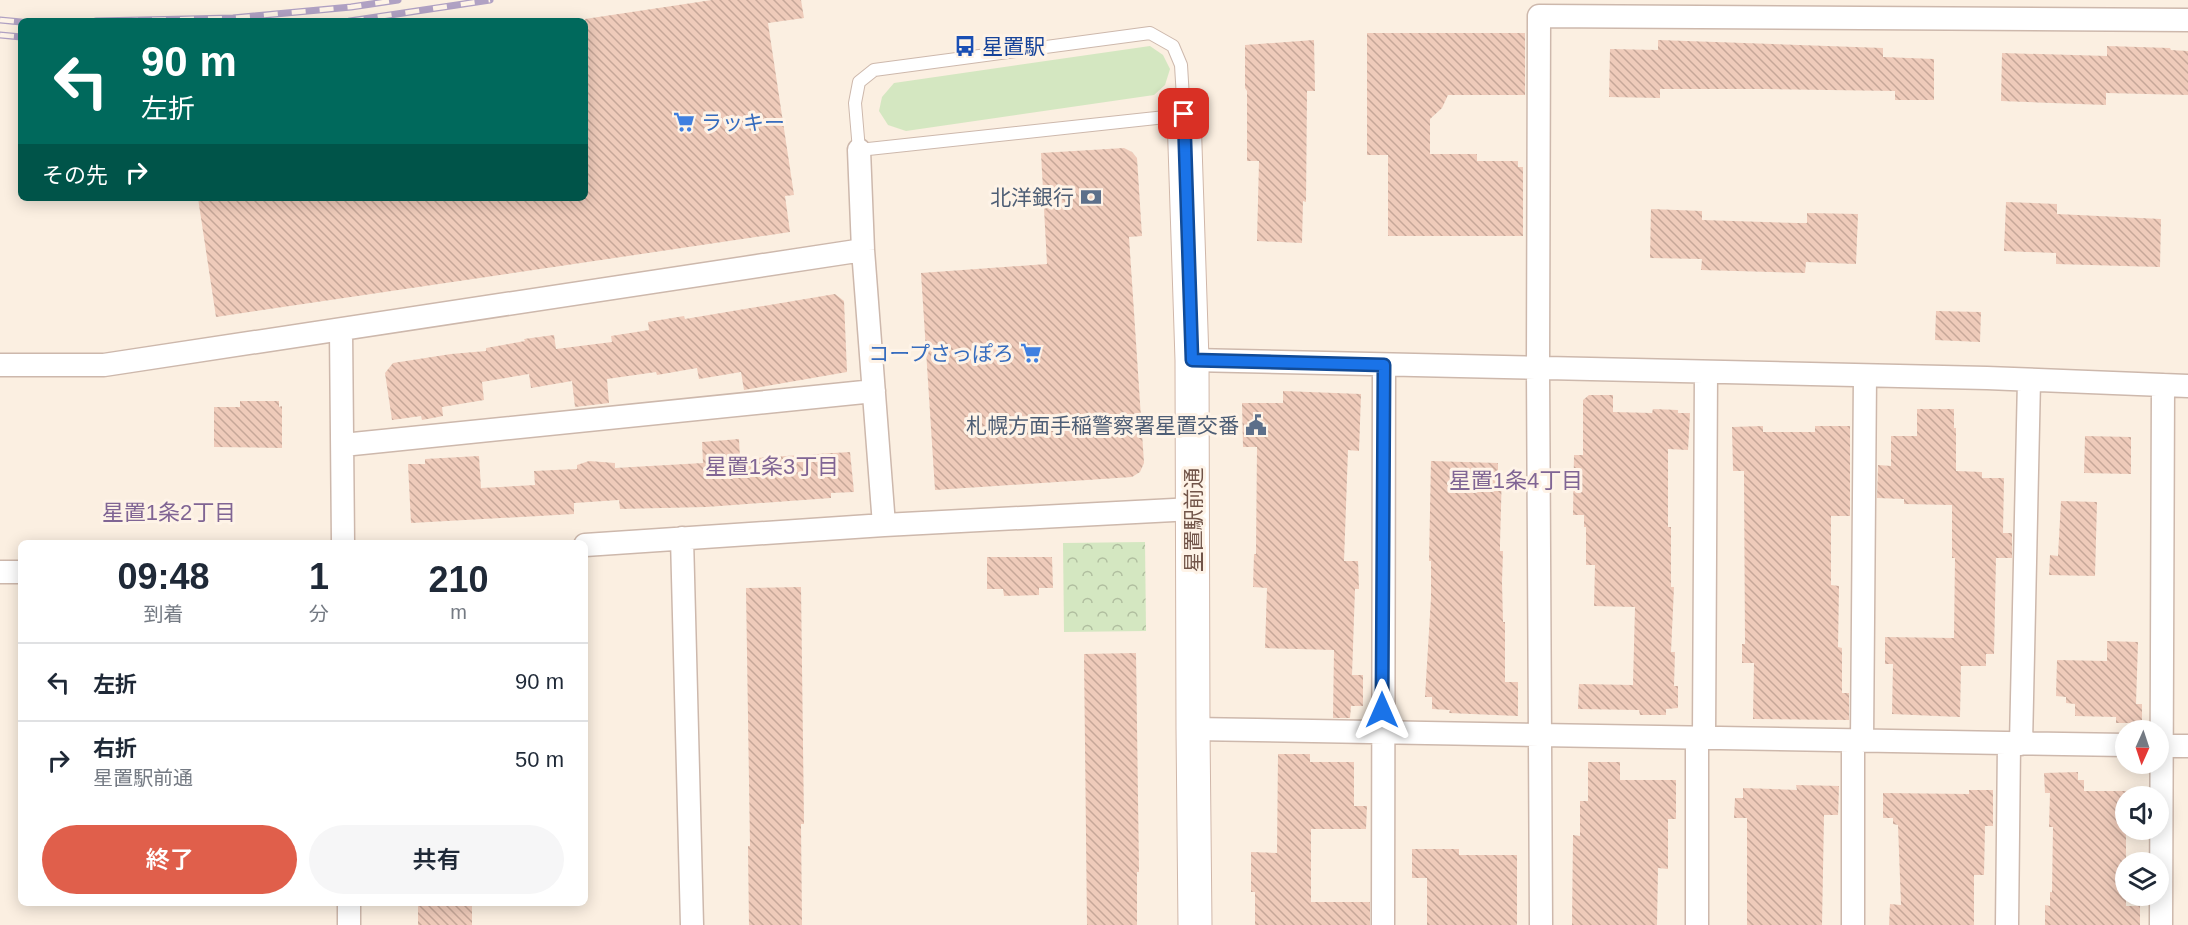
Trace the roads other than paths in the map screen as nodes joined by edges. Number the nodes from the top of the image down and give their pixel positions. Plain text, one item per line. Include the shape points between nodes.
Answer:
1 (2188, 20) edge
2 (1184, 114) junction
3 (859, 150) junction
4 (863, 250) junction
5 (341, 330) junction
6 (1192, 360) junction
7 (2, 365) edge
8 (1384, 365) junction
9 (1538, 368) junction
10 (1706, 372) junction
11 (1865, 376) junction
12 (2029, 380) junction
13 (2163, 385) junction
14 (2188, 386) edge
15 (874, 391) junction
16 (343, 445) junction
17 (1193, 509) junction
18 (884, 525) junction
19 (682, 538) junction
20 (344, 540) edge
21 (588, 545) edge
22 (2160, 720) edge
23 (1192, 729) junction
24 (1382, 732) junction
25 (1541, 735) junction
26 (1700, 738) junction
27 (1858, 741) junction
28 (2015, 744) junction
29 (2115, 745) edge
30 (2169, 746) edge
31 (2188, 746) edge
32 (2160, 774) edge
33 (349, 906) edge
34 (349, 925) edge
35 (692, 925) edge
36 (1196, 925) edge
37 (1383, 925) edge
38 (1541, 925) edge
39 (1698, 925) edge
40 (1853, 925) edge
41 (2007, 925) edge
42 (2161, 925) edge

1 - 9 street via 1539,16
2 - 3 lane
2 - 3 lane via 1180,65 1173,46 1150,33 874,70 860,82 855,103
2 - 6 street, 星置駅前通
3 - 4 street
4 - 5 street
4 - 15 street
5 - 7 street via 104,365
5 - 16 street
6 - 8 street
6 - 17 street, 星置駅前通
8 - 9 street
8 - 24 street
9 - 10 street
9 - 25 street
10 - 11 street
10 - 26 street
11 - 12 street
11 - 27 street
12 - 13 street
12 - 28 street
13 - 14 street
13 - 22 street
15 - 16 street
15 - 18 street
16 - 20 street
17 - 18 street
17 - 23 street, 星置駅前通
18 - 19 street
19 - 21 street
19 - 35 street
23 - 24 street
23 - 36 street, 星置駅前通
24 - 25 street
24 - 37 street
25 - 26 street
25 - 38 street
26 - 27 street
26 - 39 street
27 - 28 street
27 - 40 street
28 - 29 street
28 - 41 street
30 - 31 street
32 - 42 street
33 - 34 street

